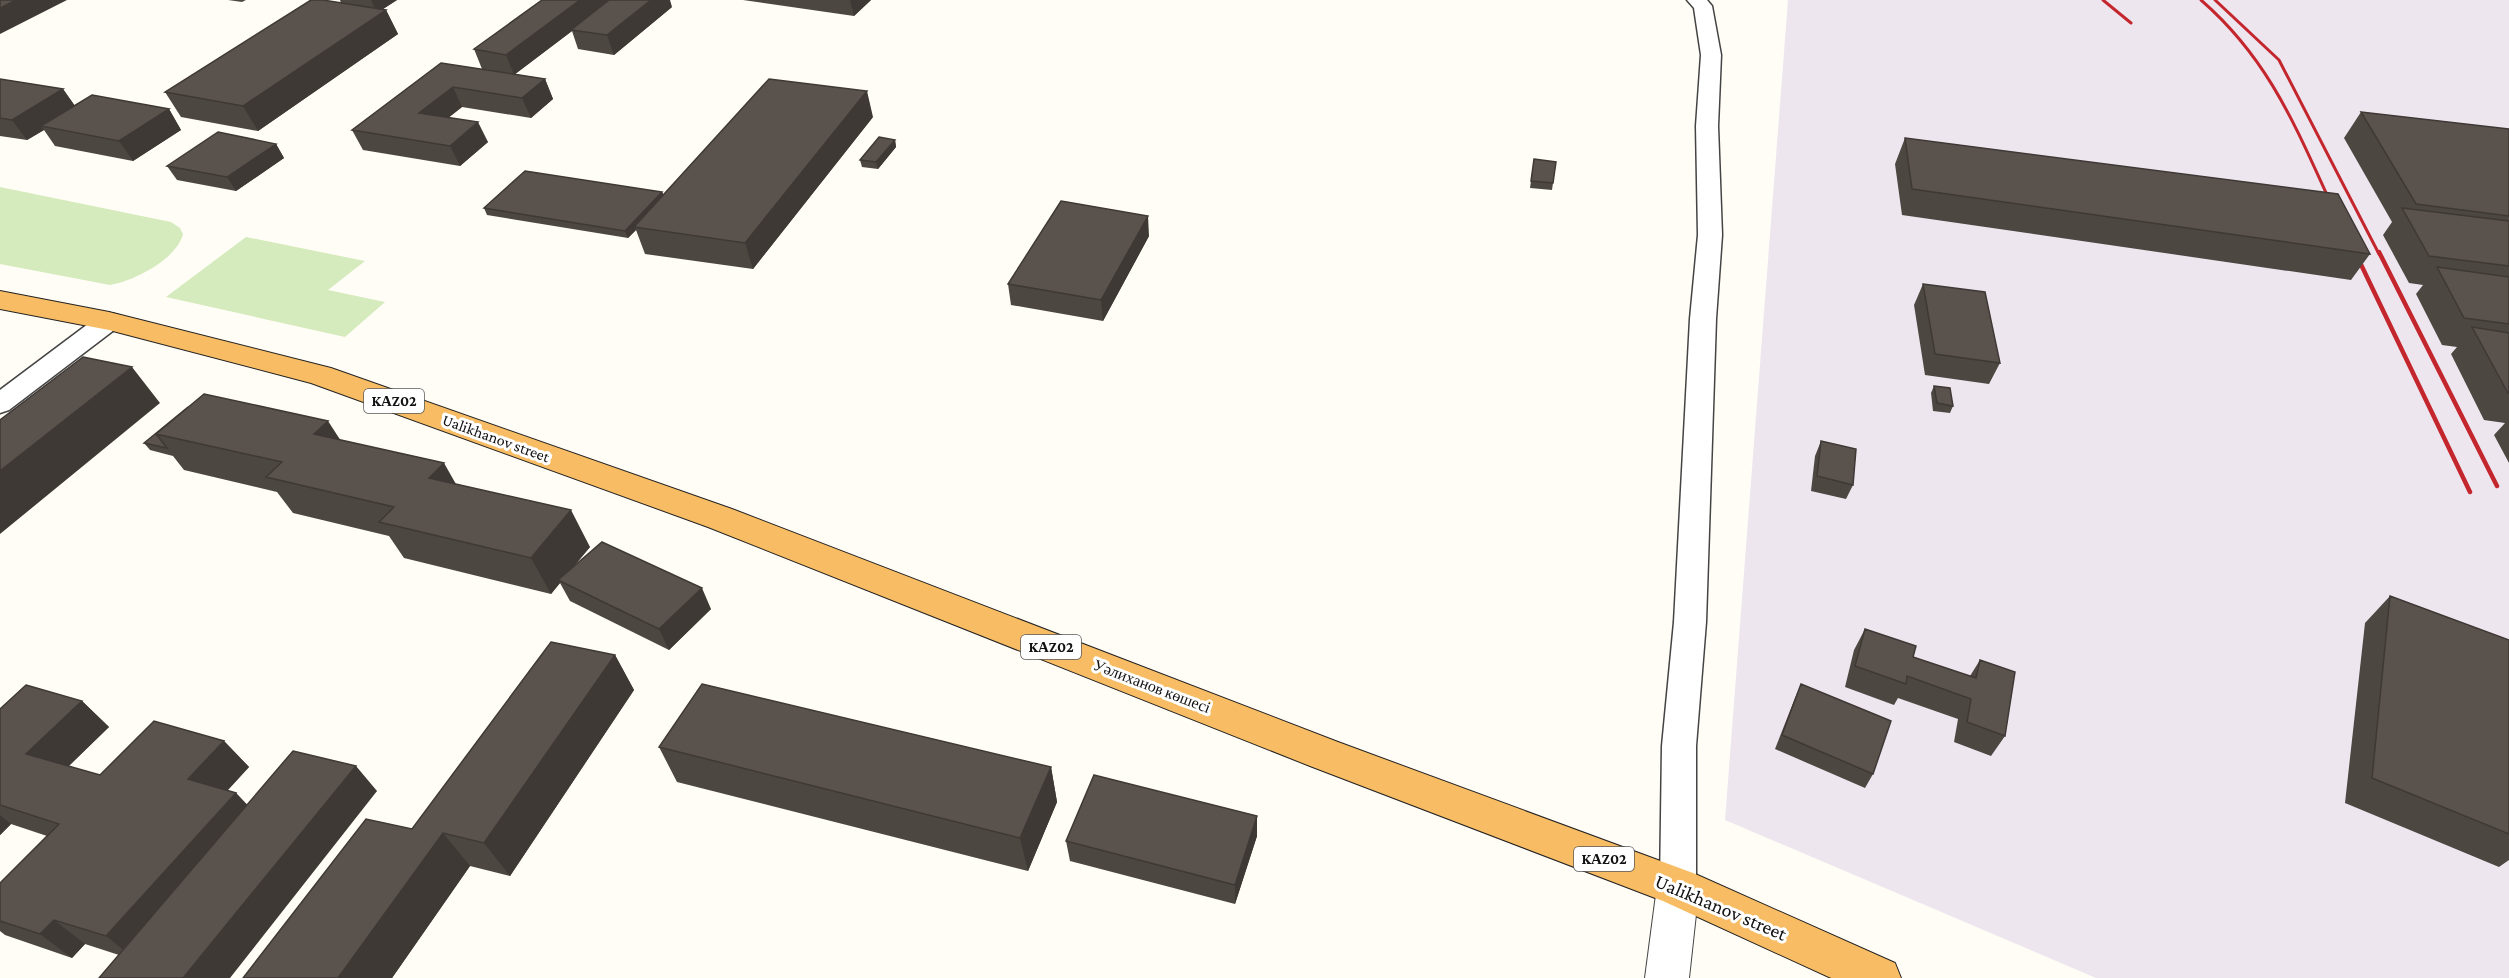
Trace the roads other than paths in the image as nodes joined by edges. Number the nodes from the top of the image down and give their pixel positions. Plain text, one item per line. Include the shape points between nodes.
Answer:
1 (1696, 0) edge
2 (0, 300) edge
3 (109, 321) junction
4 (0, 404) edge
5 (1678, 887) junction
6 (1667, 978) edge
7 (1879, 978) edge

1 - 5 street via 1703,6 1711,55 1707,126 1710,235 1690,622 1679,746
2 - 3 highway, Ualikhanov street / KАZ02
3 - 4 street
3 - 5 highway, Ualikhanov street / KАZ02 via 320,375 720,518
5 - 6 street
5 - 7 highway, Ualikhanov street / KАZ02

